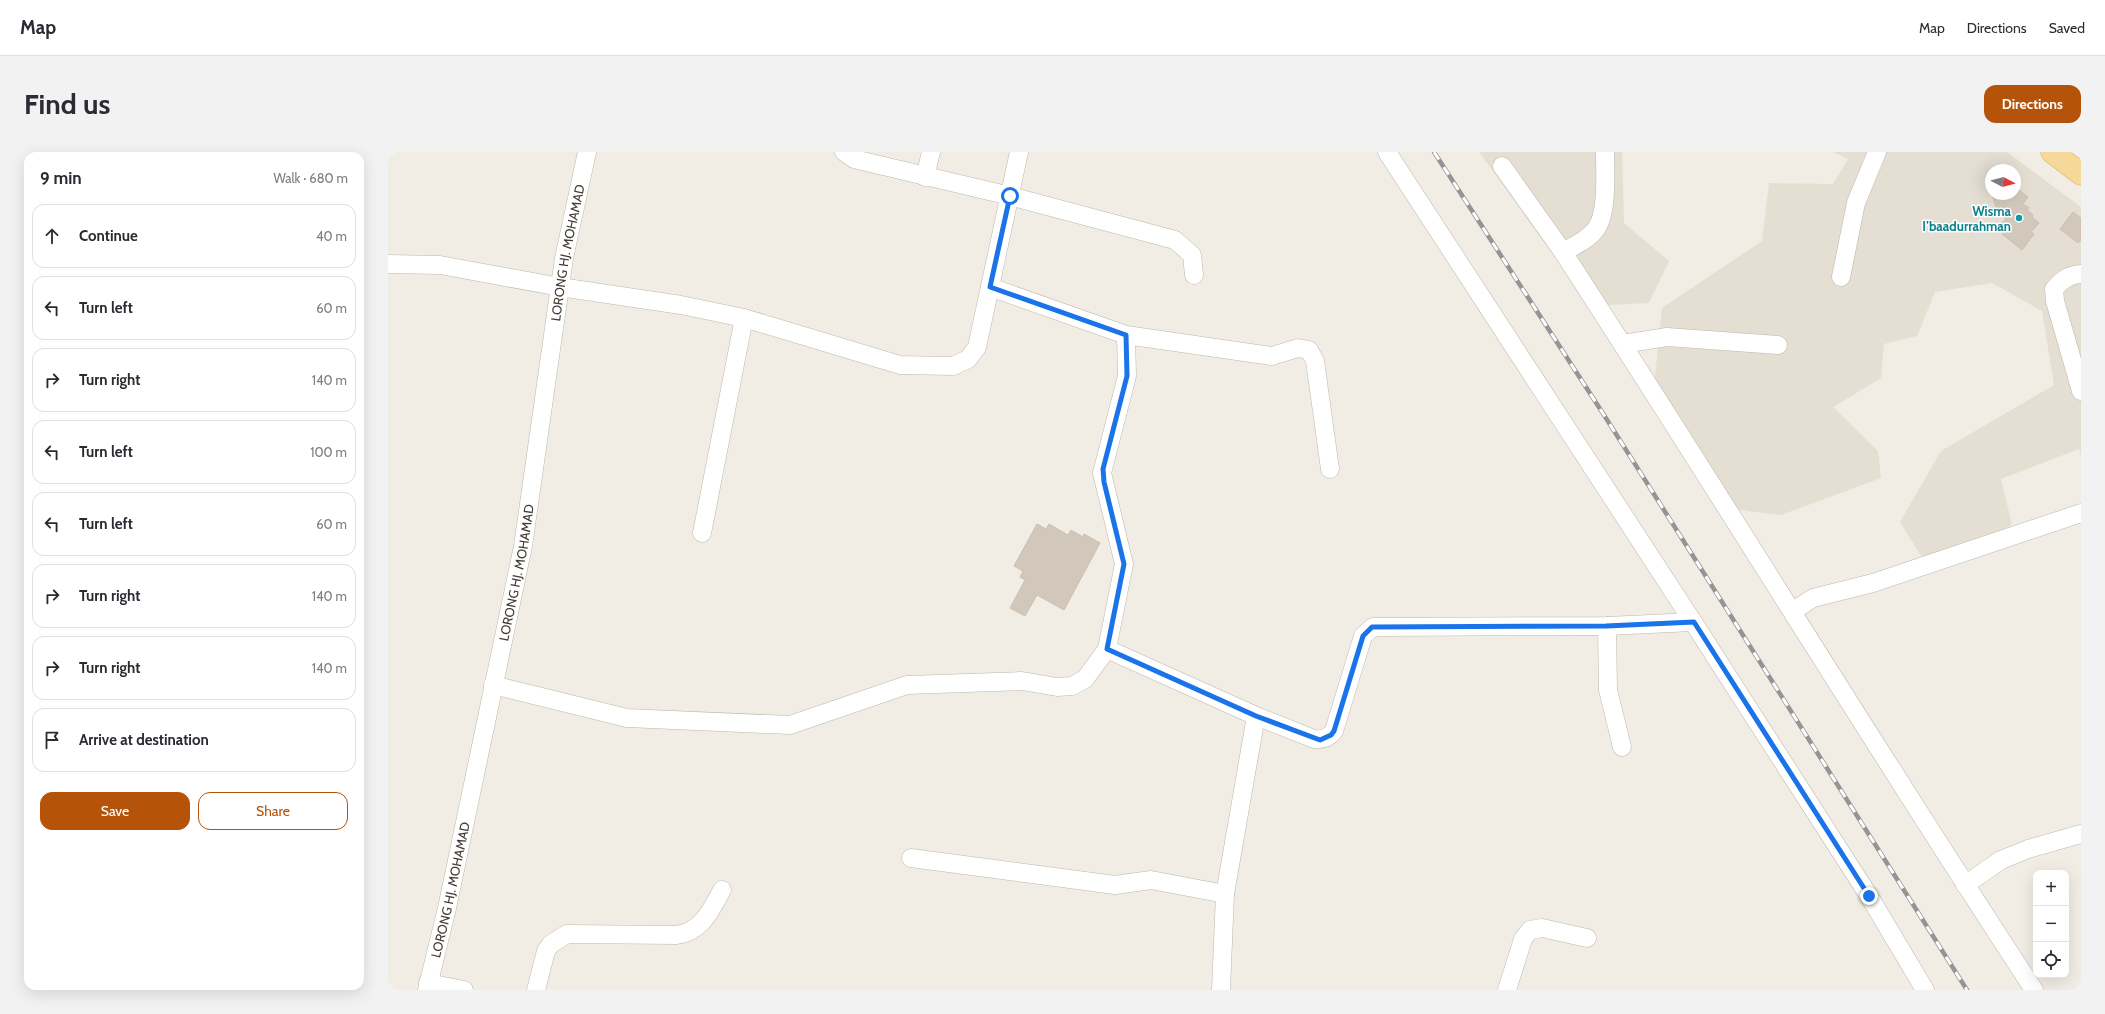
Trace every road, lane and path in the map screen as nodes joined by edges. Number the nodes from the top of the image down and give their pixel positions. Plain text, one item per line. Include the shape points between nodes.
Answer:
1 (587, 152) edge
2 (844, 152) edge
3 (931, 152) edge
4 (1019, 152) edge
5 (1387, 152) edge
6 (1605, 152) edge
7 (1877, 152) edge
8 (2052, 152) edge
9 (1502, 166) dead end
10 (2081, 174) edge
11 (925, 177) junction
12 (1010, 196) junction
13 (1563, 252) junction
14 (388, 264) edge
15 (2081, 274) edge
16 (1194, 275) dead end
17 (1841, 277) dead end
18 (560, 287) junction
19 (990, 287) junction
20 (744, 318) junction
21 (1126, 335) junction
22 (1623, 344) junction
23 (1778, 345) dead end
24 (2081, 391) edge
25 (1330, 469) dead end
26 (2081, 513) edge
27 (702, 533) dead end
28 (1793, 610) junction
29 (1694, 622) junction
30 (1606, 626) junction
31 (1107, 649) junction
32 (494, 685) junction
33 (1256, 716) junction
34 (1622, 747) dead end
35 (2081, 834) edge
36 (911, 858) dead end
37 (1965, 885) junction
38 (722, 890) dead end
39 (1225, 894) junction
40 (1587, 938) dead end
41 (428, 986) edge
42 (464, 990) edge
43 (536, 990) edge
44 (1221, 990) edge
45 (1508, 990) edge
46 (1925, 990) edge
47 (2034, 990) edge

1 - 18 street, LORONG HJ. MOHAMAD
2 - 11 street via 854,159
3 - 11 street
4 - 12 street
5 - 29 street
6 - 13 street via 1602,211 1596,229 1584,241
7 - 17 street via 1856,203
8 - 10 main road
9 - 13 street
11 - 12 street
12 - 16 street via 1175,240 1192,255
12 - 19 street
13 - 22 street
14 - 18 street via 440,265
15 - 24 street via 2062,279 2054,289 2054,301
18 - 20 street via 681,305
18 - 32 street, LORONG HJ. MOHAMAD via 523,546
19 - 20 street via 975,351 968,359 953,366 900,365
19 - 21 street
20 - 27 street
21 - 25 street via 1272,356 1298,348 1309,350 1316,361
21 - 31 street via 1127,376 1103,469 1124,564
22 - 23 street via 1667,337
22 - 28 street
26 - 28 street via 1873,583 1813,598
28 - 37 street
29 - 30 street
29 - 46 street via 1869,896
30 - 33 street via 1372,627 1363,636 1331,735 1320,740 1314,739
30 - 34 street via 1608,690
31 - 32 street via 1090,673 1072,686 1022,681 906,685 800,724 790,725 628,718
31 - 33 street
32 - 41 street, LORONG HJ. MOHAMAD
33 - 39 street
35 - 37 street via 2028,849 2001,860
36 - 39 street via 1115,885 1152,880
37 - 47 street
38 - 43 street via 701,924 690,932 676,935 576,933 559,938 546,951
39 - 44 street
40 - 45 street via 1542,928 1530,930 1523,939
41 - 42 street

